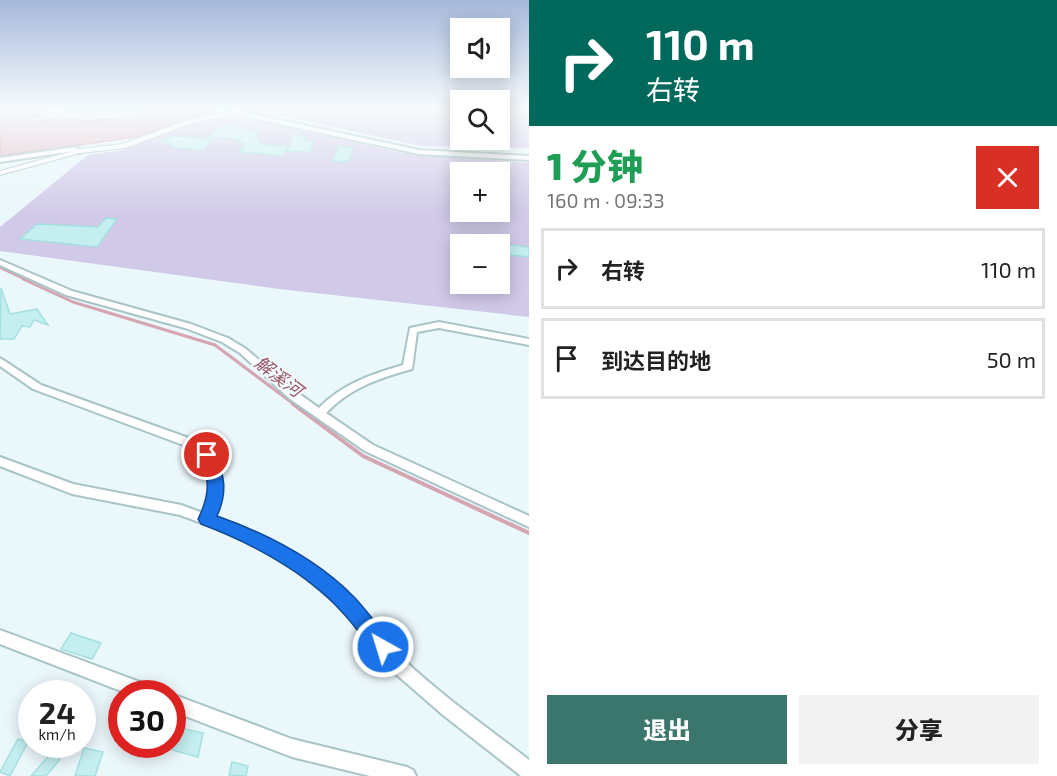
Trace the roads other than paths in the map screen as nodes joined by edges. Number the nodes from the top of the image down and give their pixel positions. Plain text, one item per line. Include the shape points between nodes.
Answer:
1 (125, 145) edge
2 (381, 145) edge
3 (80, 151) junction
4 (529, 158) edge
5 (0, 160) edge
6 (0, 174) edge
7 (0, 262) edge
8 (529, 342) edge
9 (0, 362) edge
10 (321, 412) junction
11 (0, 461) edge
12 (207, 519) junction
13 (529, 522) edge
14 (0, 637) edge
15 (114, 680) edge
16 (186, 707) edge
17 (529, 771) edge
18 (407, 776) edge

1 - 3 street
2 - 4 street via 418,152
3 - 5 street
3 - 6 street
7 - 10 street via 69,293 225,340 294,396
8 - 10 street via 439,325 413,330 408,367 355,384 334,396
9 - 12 street via 38,387 190,443 207,455 216,475 216,499
10 - 13 street via 369,447
11 - 12 street via 72,489 181,510
12 - 17 street via 237,530 296,562 347,603 395,662
14 - 15 street
16 - 18 street via 292,748

